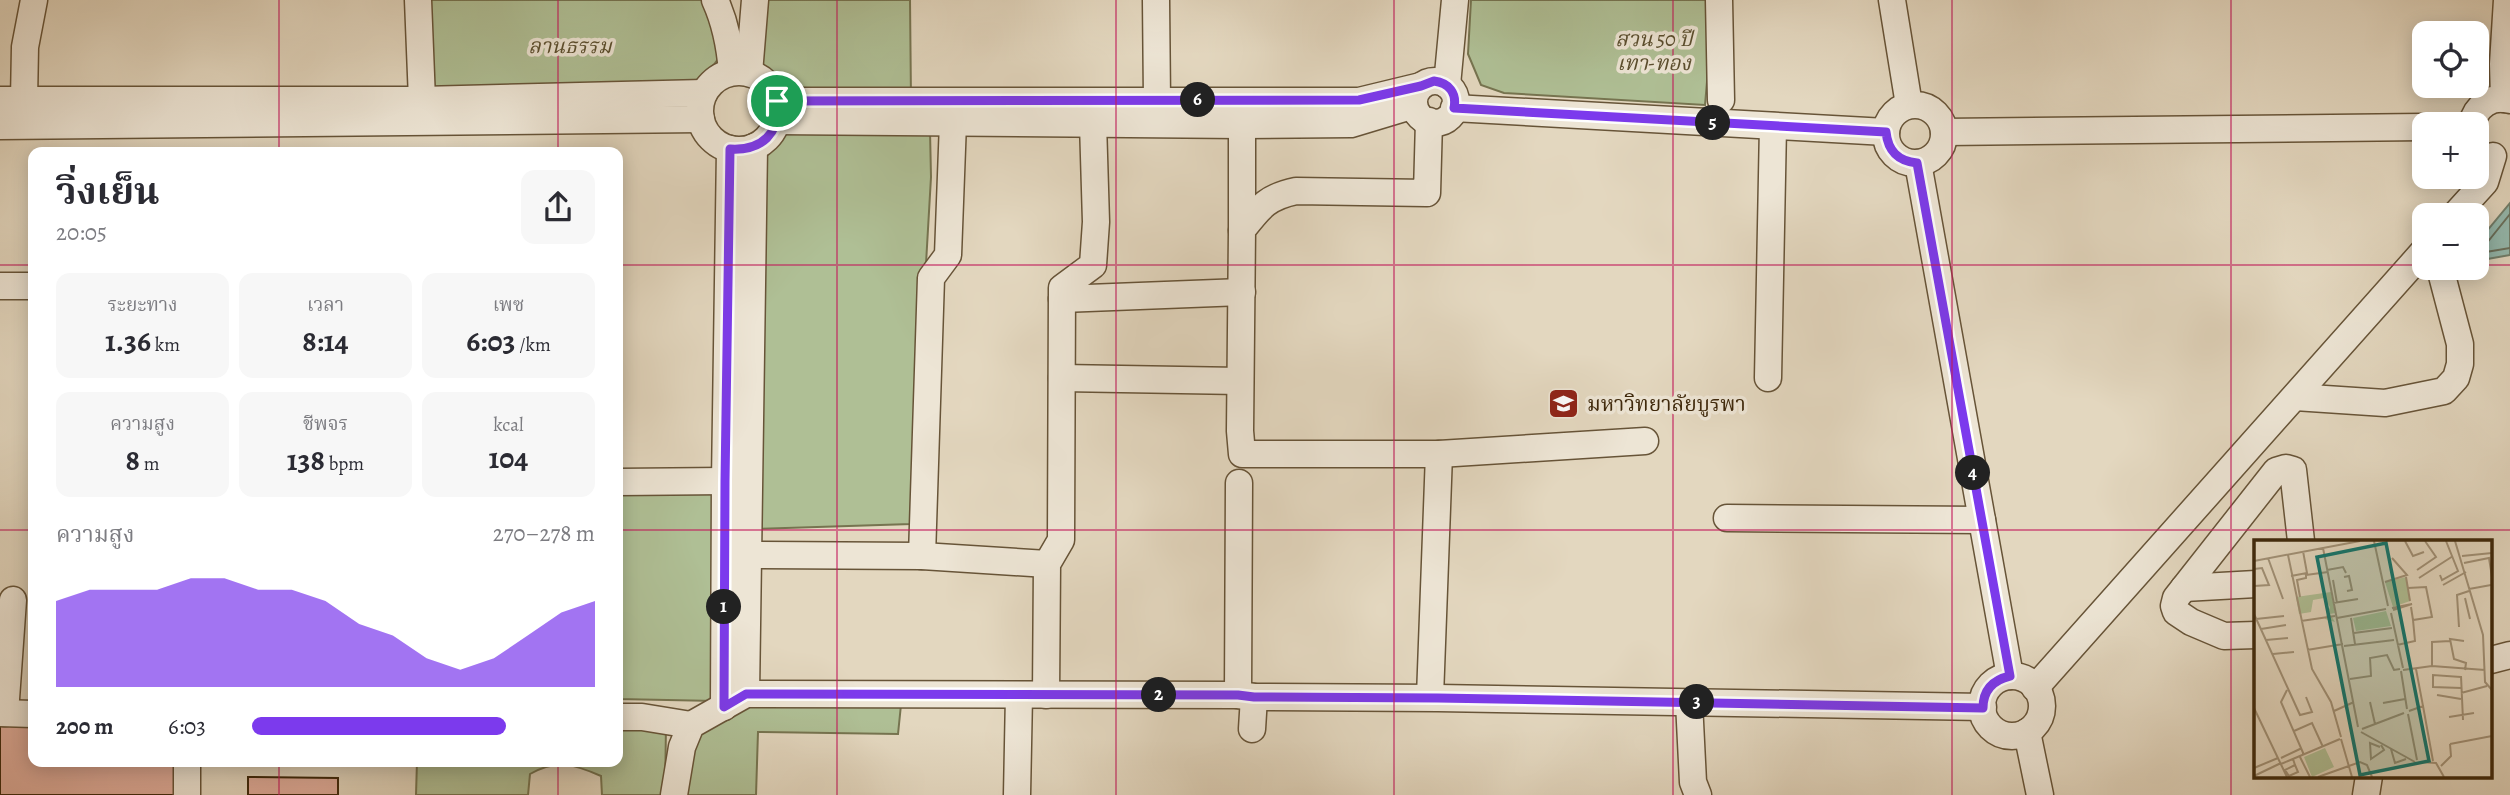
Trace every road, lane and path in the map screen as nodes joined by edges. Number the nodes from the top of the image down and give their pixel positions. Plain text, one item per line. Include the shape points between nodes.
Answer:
1 (34, 0) edge
2 (418, 0) edge
3 (715, 0) edge
4 (755, 0) edge
5 (1156, 0) edge
6 (1455, 0) edge
7 (1719, 0) edge
8 (1892, 0) edge
9 (2507, 0) edge
10 (740, 72) junction
11 (2507, 99) edge
12 (12, 100) edge
13 (422, 100) junction
14 (1157, 100) junction
15 (1721, 100) dead end
16 (1433, 101) junction
17 (1909, 105) junction
18 (702, 106) junction
19 (777, 111) junction
20 (2478, 112) edge
21 (953, 122) junction
22 (1093, 123) junction
23 (1242, 125) junction
24 (0, 126) edge
25 (1773, 126) junction
26 (2412, 127) edge
27 (1886, 132) junction
28 (1944, 132) junction
29 (742, 148) junction
30 (2493, 151) edge
31 (1917, 163) junction
32 (2466, 203) edge
33 (1242, 230) junction
34 (2412, 265) edge
35 (2443, 280) edge
36 (0, 286) edge
37 (28, 286) edge
38 (1242, 292) junction
39 (1062, 299) junction
40 (1062, 378) junction
41 (1768, 378) dead end
42 (1240, 381) junction
43 (2295, 397) junction
44 (1644, 441) dead end
45 (1438, 454) junction
46 (725, 481) junction
47 (623, 482) edge
48 (1239, 483) dead end
49 (2219, 483) junction
50 (2247, 508) junction
51 (1727, 518) dead end
52 (1982, 520) junction
53 (2301, 540) edge
54 (746, 555) junction
55 (922, 556) junction
56 (1047, 564) junction
57 (2254, 584) edge
58 (2184, 588) junction
59 (13, 600) dead end
60 (2254, 635) edge
61 (2510, 655) edge
62 (2492, 660) edge
63 (2010, 676) junction
64 (2035, 688) junction
65 (1018, 695) junction
66 (1046, 695) junction
67 (1246, 696) junction
68 (1430, 698) junction
69 (735, 701) junction
70 (1689, 702) junction
71 (1983, 708) junction
72 (2, 713) edge
73 (28, 713) edge
74 (623, 717) edge
75 (691, 725) junction
76 (1252, 729) dead end
77 (2027, 732) junction
78 (187, 767) edge
79 (187, 795) edge
80 (674, 795) edge
81 (1017, 795) edge
82 (1698, 795) edge
83 (2040, 795) edge

1 - 12 street
2 - 13 street
3 - 10 street
4 - 10 street
5 - 14 street
6 - 16 street
7 - 15 street
8 - 17 street
9 - 11 street via 2503,64
10 - 18 street via 711,83
10 - 19 street via 768,84
11 - 20 street via 2486,103
12 - 13 street
13 - 18 street
14 - 16 street
14 - 19 street
16 - 23 street via 1351,124
16 - 25 street
16 - 33 street via 1427,193 1296,191 1277,195 1262,205
17 - 27 street via 1896,112
17 - 28 street via 1937,114
18 - 24 street
18 - 29 street via 711,139
19 - 21 street
19 - 29 street via 765,141
21 - 22 street
21 - 55 street via 948,255 930,278
22 - 23 street
22 - 39 street via 1093,265 1062,288
23 - 33 street
25 - 27 street
25 - 41 street
26 - 28 street
27 - 31 street via 1891,151
28 - 31 street via 1936,155
29 - 46 street
29 - 54 street
30 - 32 street via 2485,181
31 - 52 street
33 - 38 street
34 - 43 street
35 - 43 street via 2460,344 2456,378 2444,391 2385,403
36 - 37 street
38 - 39 street
38 - 42 street
39 - 40 street
40 - 42 street
40 - 56 street via 1061,540
42 - 45 street via 1242,454
43 - 49 street
44 - 45 street
45 - 68 street
46 - 47 street
46 - 69 street
48 - 67 street
49 - 50 street
49 - 64 street
50 - 53 street via 2276,471 2293,470
50 - 58 street
51 - 52 street
52 - 63 street
54 - 55 street
54 - 69 street
55 - 56 street
56 - 66 street
57 - 58 street
58 - 60 street via 2174,606 2190,622 2224,636
59 - 72 street
61 - 62 street
63 - 64 street via 2022,677
63 - 71 street via 1986,691
64 - 77 street via 2042,702 2041,713
65 - 66 street
65 - 69 street
65 - 81 street
66 - 67 street
67 - 68 street
67 - 76 street
68 - 70 street
69 - 75 street
70 - 71 street
70 - 82 street via 1693,782
71 - 77 street via 1990,727 2000,733
72 - 73 street
74 - 75 street
75 - 80 street via 682,747
77 - 83 street
78 - 79 street

